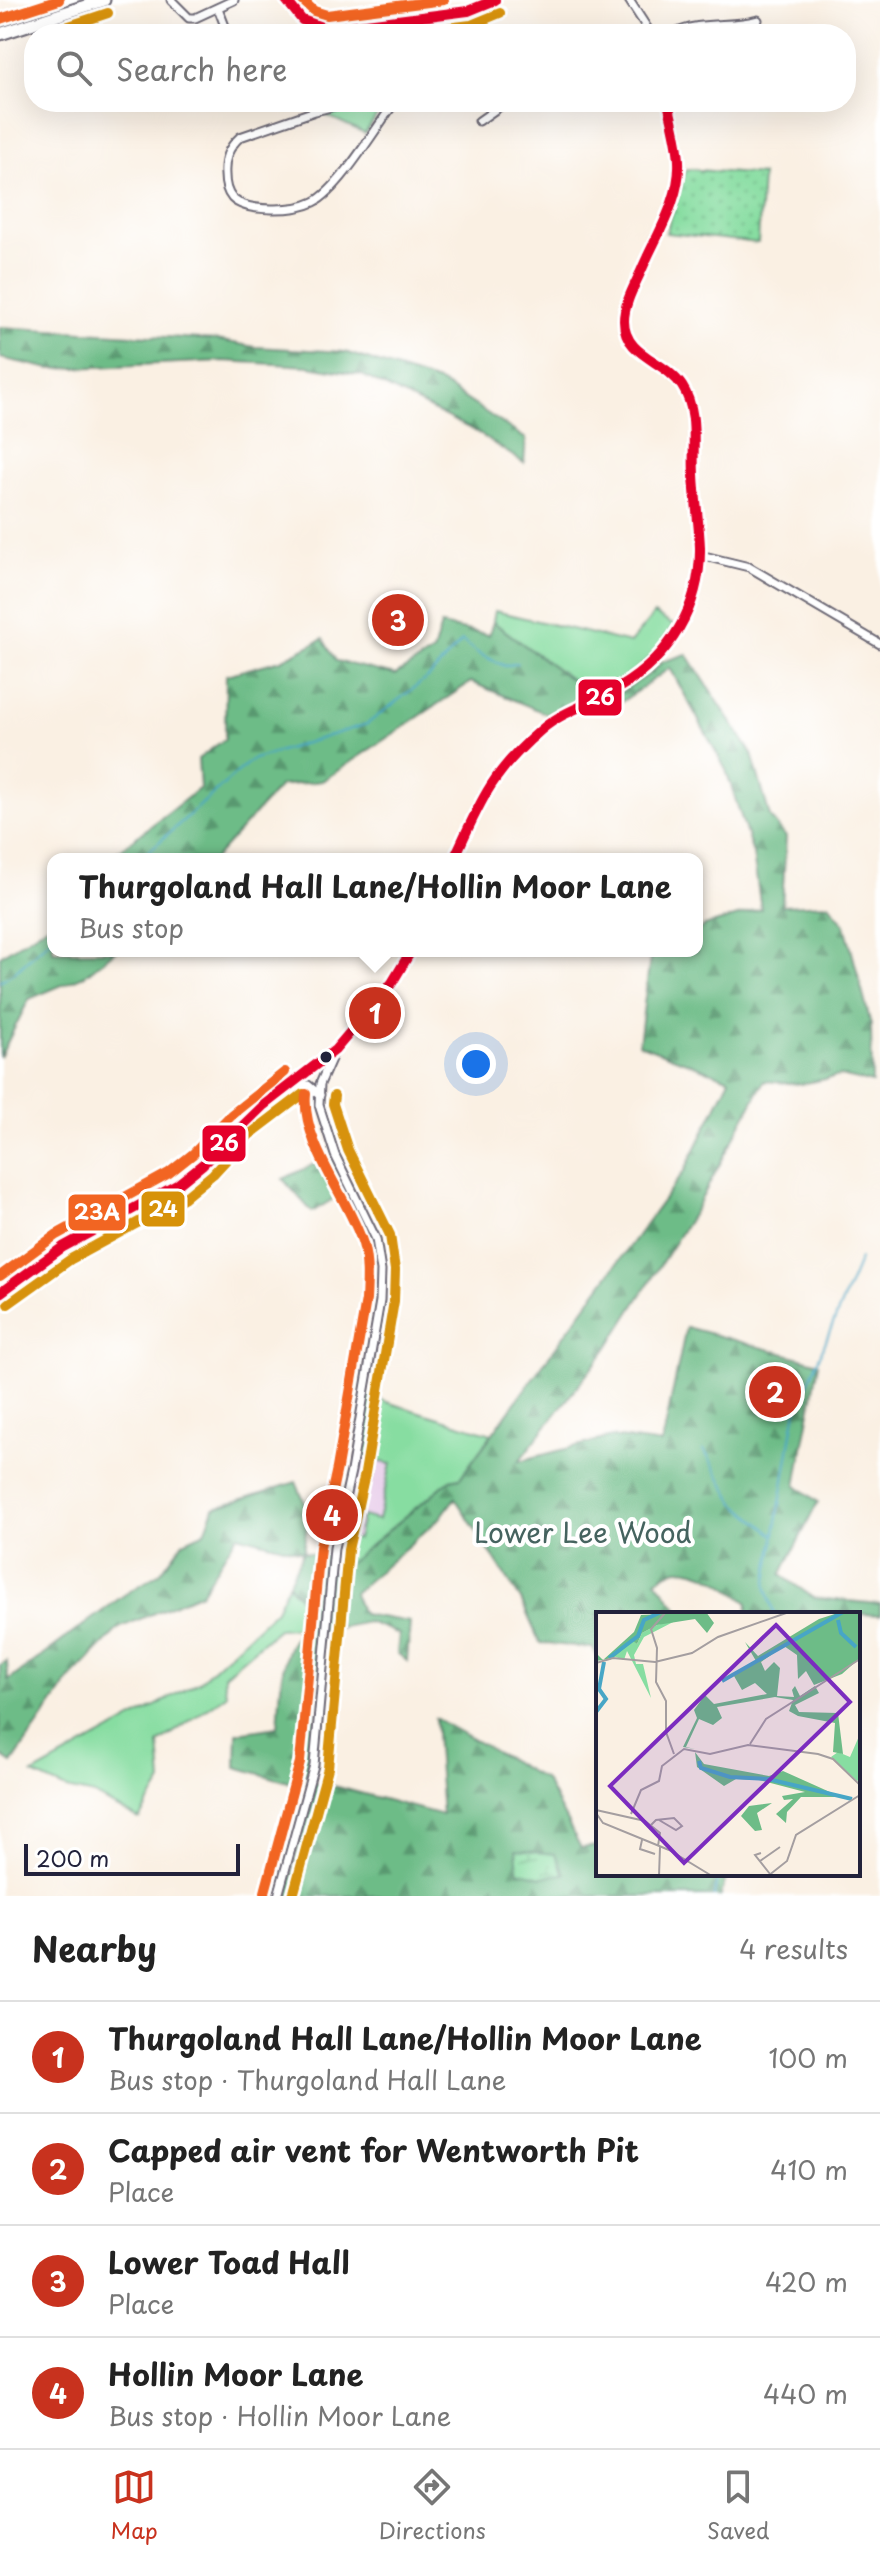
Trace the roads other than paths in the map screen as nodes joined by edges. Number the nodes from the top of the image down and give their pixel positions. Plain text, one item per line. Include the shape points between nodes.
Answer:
1 (104, 0) edge
2 (171, 0) edge
3 (234, 0) edge
4 (286, 0) edge
5 (495, 0) edge
6 (629, 0) edge
7 (218, 8) junction
8 (468, 11) junction
9 (411, 17) junction
10 (758, 20) dead end
11 (31, 24) edge
12 (224, 24) edge
13 (305, 24) edge
14 (361, 24) edge
15 (413, 24) edge
16 (471, 24) edge
17 (645, 24) edge
18 (728, 24) edge
19 (24, 26) edge
20 (0, 34) edge
21 (312, 112) edge
22 (388, 112) edge
23 (492, 112) edge
24 (670, 112) edge
25 (479, 121) dead end
26 (700, 555) junction
27 (880, 644) edge
28 (457, 853) edge
29 (407, 957) edge
30 (335, 1050) junction
31 (294, 1083) junction
32 (320, 1095) junction
33 (0, 1293) edge
34 (278, 1896) edge

1 - 11 highway
2 - 7 street via 189,18
3 - 7 street
4 - 13 street
5 - 8 street
6 - 17 street
7 - 12 street
8 - 9 street
8 - 16 street
9 - 14 street
9 - 15 street
10 - 18 street
19 - 20 highway
21 - 22 street via 240,137 232,145 226,155 225,186 230,196 240,204 270,209 313,202 337,180
23 - 25 street
24 - 26 street via 678,181 624,319 633,349 678,380 687,395 694,422
26 - 27 street via 745,564
26 - 28 street via 692,601 671,646 645,672 551,721 497,774
29 - 30 street
30 - 31 street
30 - 32 street
31 - 32 street via 308,1085
31 - 33 street via 177,1185 63,1247
32 - 34 street via 335,1155 376,1239 380,1301 334,1548 314,1765

